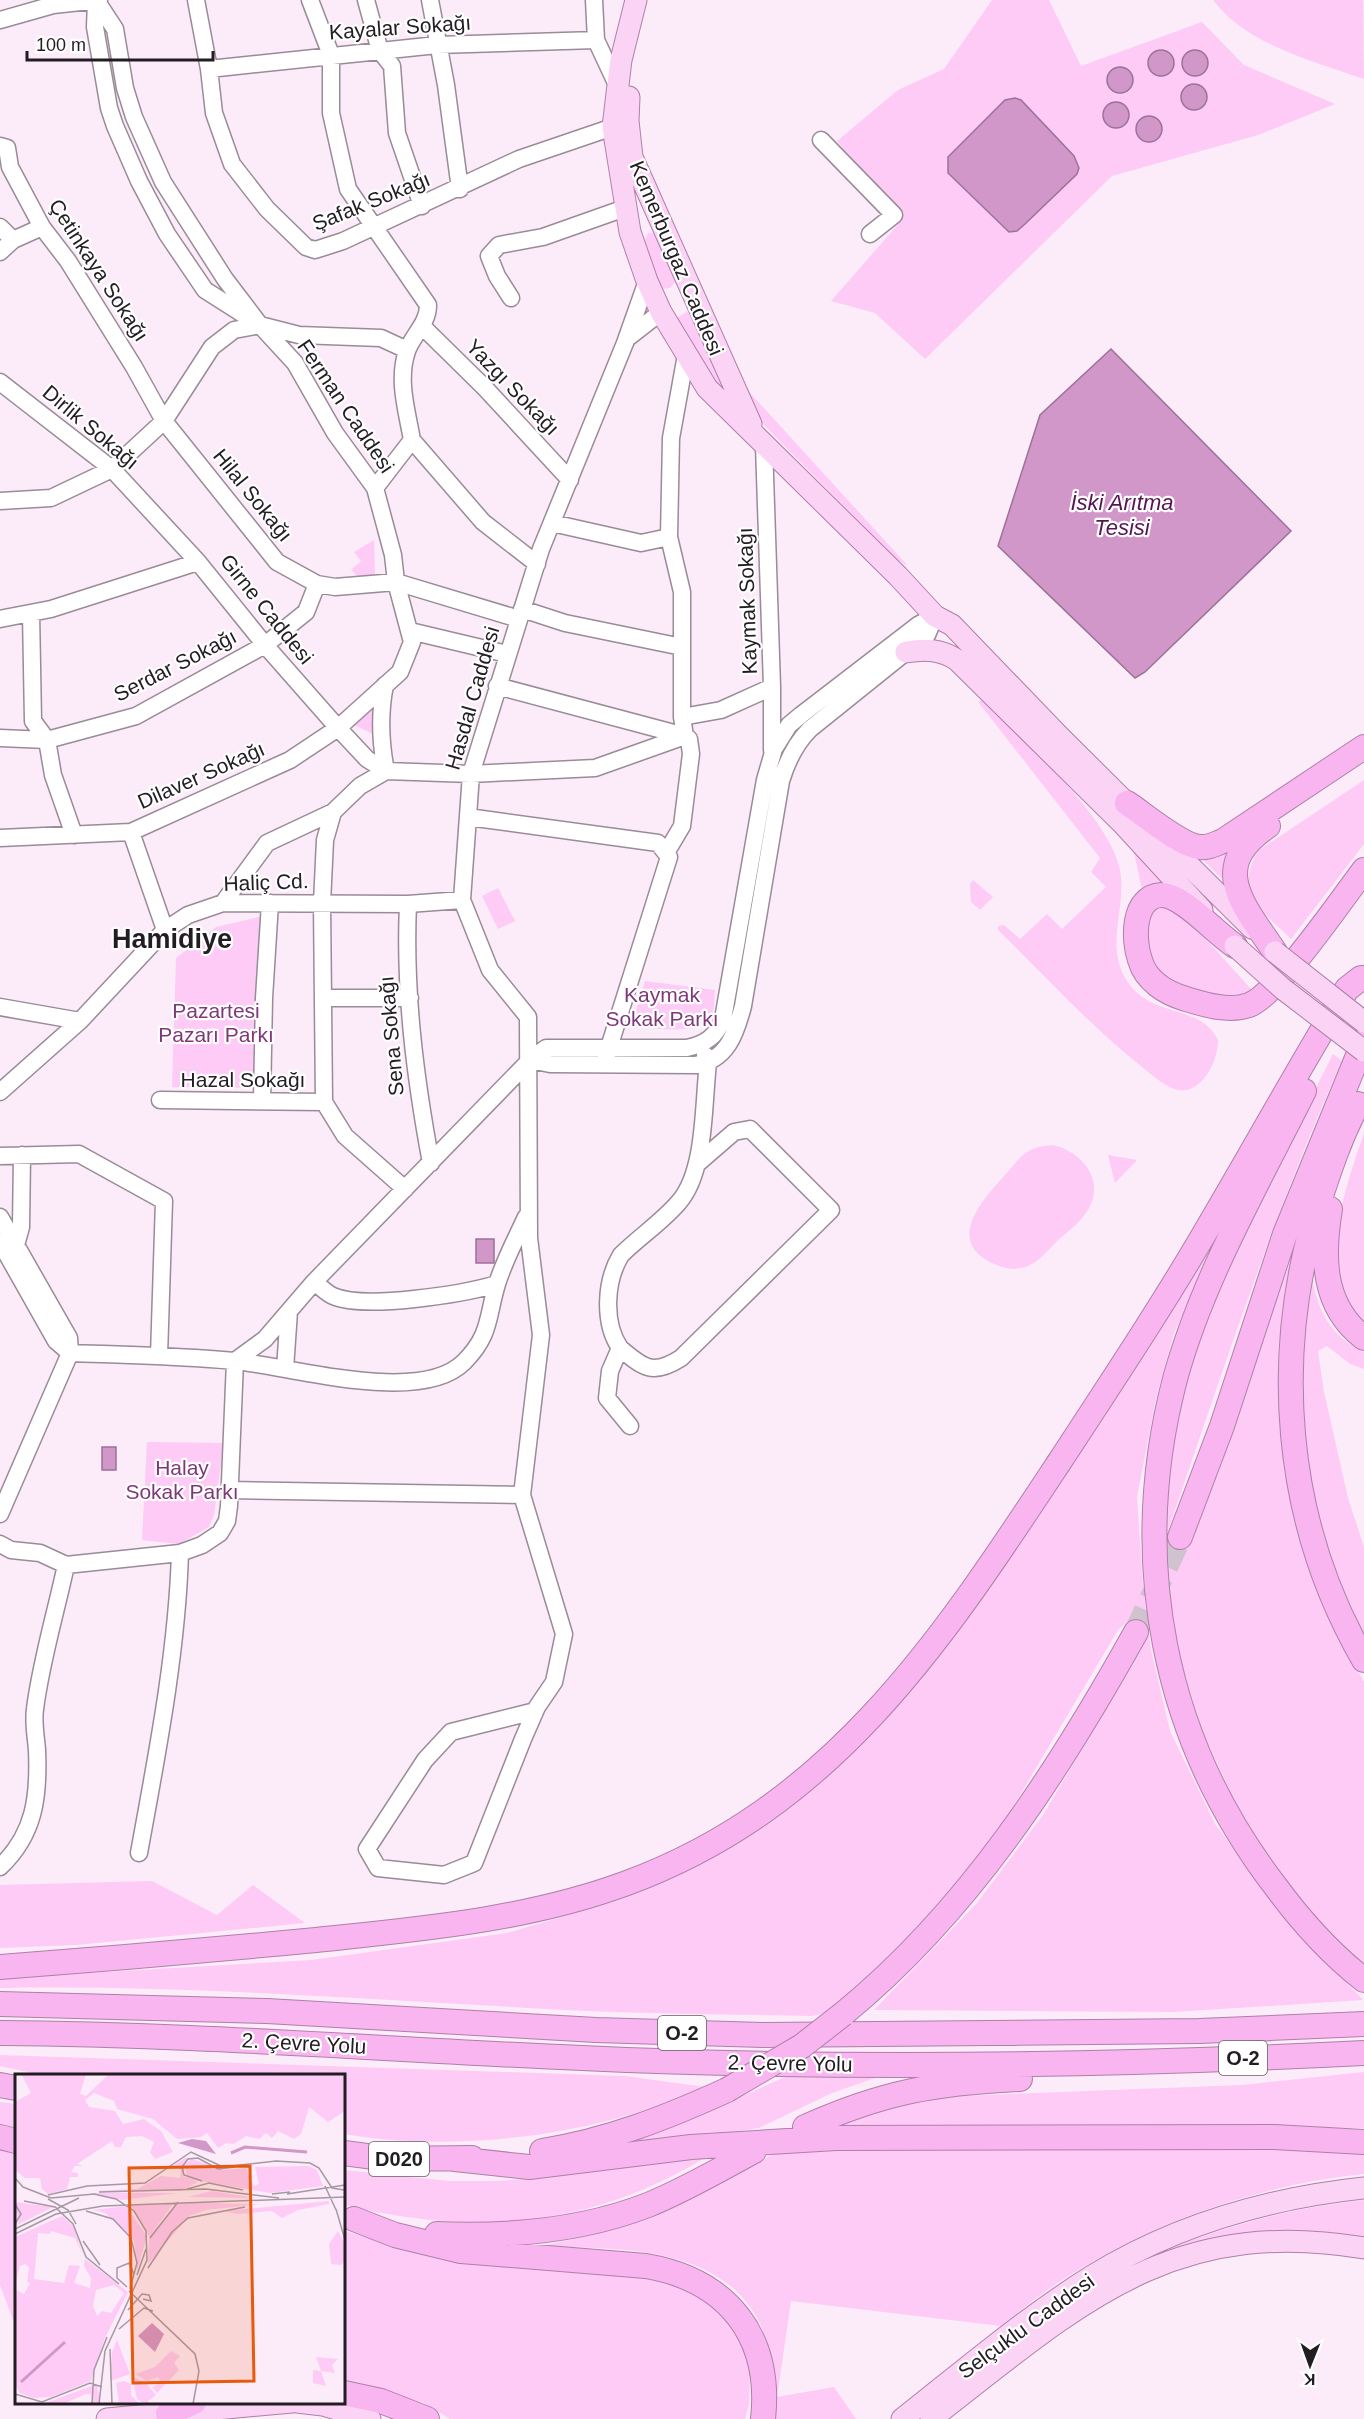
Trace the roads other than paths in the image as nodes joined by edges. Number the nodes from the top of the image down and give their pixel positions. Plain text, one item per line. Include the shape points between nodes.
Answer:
1 (97, 0) edge
2 (196, 0) edge
3 (310, 0) edge
4 (366, 0) edge
5 (430, 0) edge
6 (594, 0) edge
7 (636, 0) edge
8 (650, 0) edge
9 (48, 3) edge
10 (0, 20) edge
11 (596, 40) junction
12 (437, 45) junction
13 (380, 51) junction
14 (331, 55) junction
15 (209, 69) junction
16 (617, 85) junction
17 (613, 127) junction
18 (821, 140) dead end
19 (0, 146) edge
20 (460, 189) junction
21 (422, 206) junction
22 (625, 208) junction
23 (659, 221) junction
24 (42, 226) junction
25 (374, 226) junction
26 (0, 227) edge
27 (630, 232) junction
28 (870, 234) dead end
29 (13, 240) junction
30 (0, 252) edge
31 (646, 281) junction
32 (687, 285) junction
33 (511, 298) dead end
34 (661, 312) junction
35 (260, 325) junction
36 (422, 326) junction
37 (625, 343) junction
38 (407, 350) junction
39 (686, 355) junction
40 (0, 382) edge
41 (164, 421) junction
42 (412, 440) junction
43 (761, 442) junction
44 (112, 469) junction
45 (570, 480) junction
46 (375, 488) junction
47 (0, 501) edge
48 (552, 522) junction
49 (669, 537) junction
50 (198, 562) junction
51 (537, 564) junction
52 (396, 582) junction
53 (317, 584) junction
54 (31, 613) junction
55 (520, 614) junction
56 (935, 616) junction
57 (0, 619) edge
58 (410, 631) junction
59 (265, 645) junction
60 (682, 647) junction
61 (906, 652) junction
62 (507, 654) junction
63 (983, 684) junction
64 (385, 685) junction
65 (497, 686) junction
66 (772, 687) junction
67 (682, 717) junction
68 (338, 728) junction
69 (685, 736) junction
70 (0, 738) edge
71 (47, 740) junction
72 (1364, 747) edge
73 (772, 755) junction
74 (1364, 765) edge
75 (386, 771) junction
76 (471, 774) junction
77 (1126, 803) junction
78 (333, 812) junction
79 (468, 817) junction
80 (131, 832) junction
81 (75, 835) junction
82 (0, 838) edge
83 (666, 854) junction
84 (1364, 870) edge
85 (462, 900) junction
86 (223, 903) junction
87 (270, 903) junction
88 (322, 903) junction
89 (408, 904) junction
90 (165, 930) junction
91 (1235, 946) junction
92 (1275, 952) junction
93 (1363, 975) edge
94 (325, 998) junction
95 (410, 998) junction
96 (0, 1006) edge
97 (80, 1021) junction
98 (1364, 1022) edge
99 (1364, 1041) edge
100 (701, 1044) junction
101 (1364, 1051) edge
102 (606, 1057) junction
103 (530, 1060) junction
104 (708, 1064) junction
105 (0, 1092) edge
106 (1361, 1095) edge
107 (160, 1100) dead end
108 (262, 1101) junction
109 (324, 1102) junction
110 (22, 1155) junction
111 (0, 1156) edge
112 (432, 1163) junction
113 (697, 1164) junction
114 (405, 1189) junction
115 (528, 1211) junction
116 (0, 1217) edge
117 (8, 1243) edge
118 (314, 1282) junction
119 (497, 1284) junction
120 (289, 1311) junction
121 (1364, 1338) edge
122 (620, 1348) junction
123 (70, 1353) junction
124 (159, 1356) junction
125 (235, 1361) junction
126 (285, 1369) junction
127 (630, 1426) dead end
128 (230, 1490) junction
129 (522, 1495) junction
130 (0, 1514) edge
131 (1180, 1537) tunnel mouth
132 (0, 1544) edge
133 (180, 1553) junction
134 (66, 1565) junction
135 (1136, 1632) tunnel mouth
136 (1364, 1659) edge
137 (537, 1707) junction
138 (139, 1853) dead end
139 (0, 1867) edge
140 (0, 1967) edge
141 (1364, 1980) edge
142 (0, 2004) edge
143 (1364, 2024) edge
144 (0, 2032) edge
145 (1364, 2053) edge
146 (1123, 2061) junction
147 (0, 2085) edge
148 (15, 2089) edge
149 (15, 2089) edge
150 (0, 2091) edge
151 (805, 2127) dead end
152 (0, 2137) edge
153 (15, 2141) edge
154 (1364, 2142) edge
155 (754, 2151) dead end
156 (345, 2154) edge
157 (455, 2159) junction
158 (1364, 2188) edge
159 (349, 2218) edge
160 (1364, 2248) edge
161 (345, 2393) edge
162 (192, 2404) edge
163 (281, 2404) edge
164 (310, 2404) edge
165 (168, 2414) junction
166 (107, 2419) edge
167 (370, 2419) edge
168 (427, 2419) edge
169 (763, 2419) edge
170 (902, 2419) edge
171 (931, 2419) edge

1 - 9 street
1 - 35 street, Ferman Caddesi via 115,29 134,117 163,182 225,279
1 - 35 street, Ferman Caddesi via 95,27 109,108 139,181 167,234 205,290
2 - 15 street, Şafak Sokağı
3 - 14 street
4 - 13 street
5 - 12 street
6 - 11 street
7 - 16 main road, Kemerburgaz Caddesi
8 - 23 main road, Kemerburgaz Caddesi via 633,72 628,121 632,158
9 - 10 street
11 - 12 street, Kayalar Sokağı
11 - 16 street
12 - 13 street, Kayalar Sokağı
12 - 20 street
13 - 14 street, Kayalar Sokağı
13 - 21 street via 392,66 397,132
14 - 15 street, Kayalar Sokağı
14 - 25 street via 331,113 348,189
15 - 25 street, Şafak Sokağı via 214,113 232,164 267,209 306,247 315,250
16 - 17 main road, Kemerburgaz Caddesi
17 - 20 street, Şafak Sokağı via 519,159
17 - 22 main road, Kemerburgaz Caddesi
18 - 28 street via 894,215
19 - 24 street, Çetinkaya Sokağı via 7,148 10,167
20 - 21 street, Şafak Sokağı
21 - 25 street, Şafak Sokağı
22 - 27 main road, Kemerburgaz Caddesi
22 - 33 street via 543,237 499,245 489,256
23 - 27 main road via 651,217 638,221
23 - 32 main road, Kemerburgaz Caddesi
24 - 29 street
24 - 41 street, Çetinkaya Sokağı via 68,261
25 - 36 street via 425,298 428,313
26 - 29 street
27 - 31 main road, Kemerburgaz Caddesi
29 - 30 street
31 - 34 main road, Kemerburgaz Caddesi
31 - 37 street, Hasdal Caddesi
32 - 34 main road via 678,300
32 - 43 main road, Kemerburgaz Caddesi
34 - 37 street, Hasdal Caddesi via 632,332
34 - 39 main road, Kemerburgaz Caddesi
35 - 38 street via 299,335 381,338
35 - 41 street via 234,330 212,347
35 - 46 street, Ferman Caddesi via 295,363 335,433
36 - 38 street
36 - 45 street, Yazgı Sokağı via 485,387
37 - 45 street, Hasdal Caddesi
38 - 42 street via 401,380
39 - 43 main road, Kemerburgaz Caddesi via 707,388
39 - 49 street via 671,438
40 - 44 street, Dirlik Sokağı
41 - 44 street
41 - 53 street, Hilal Sokağı via 277,562
42 - 46 street
42 - 51 street via 483,522
43 - 56 main road, Kemerburgaz Caddesi
43 - 66 street, Kaymak Sokağı
44 - 47 street via 51,498
44 - 50 street, Dirlik Sokağı
45 - 48 street, Hasdal Caddesi
46 - 52 street, Ferman Caddesi
48 - 49 street via 641,543
48 - 51 street, Hasdal Caddesi
49 - 60 street via 682,592
50 - 54 street, Girne Caddesi
50 - 59 street, Girne Caddesi
51 - 55 street, Hasdal Caddesi
52 - 53 street via 335,587
52 - 55 street
52 - 58 street, Ferman Caddesi
53 - 59 street, Serdar Sokağı via 306,612
54 - 57 street, Girne Caddesi
54 - 71 street via 33,720
55 - 60 street
55 - 62 street, Hasdal Caddesi
56 - 61 street via 927,635
56 - 63 main road via 943,634
56 - 73 street via 795,720
56 - 77 main road via 952,625
58 - 62 street
58 - 64 street, Ferman Caddesi via 412,642 400,672
59 - 68 street, Girne Caddesi
59 - 71 street, Serdar Sokağı via 136,716
60 - 67 street
61 - 63 main road via 948,654
61 - 104 street via 810,729 789,758 781,781 737,1027 725,1050
62 - 65 street, Hasdal Caddesi
63 - 91 main road via 1122,823
64 - 68 street, Ferman Caddesi
64 - 75 street via 380,708
65 - 69 street
65 - 76 street, Hasdal Caddesi
66 - 67 street via 721,710
66 - 73 street, Kaymak Sokağı
67 - 69 street
68 - 75 street, Girne Caddesi via 367,759
68 - 80 street, Dilaver Sokağı via 290,760
69 - 76 street via 595,768
69 - 83 street via 691,754 687,797 681,826
70 - 71 street, Serdar Sokağı
71 - 81 street via 53,775
72 - 77 highway via 1210,847 1186,843
73 - 100 street via 723,1019 714,1035
74 - 92 highway via 1262,830 1241,850 1236,889
75 - 76 street
75 - 78 street via 360,786
76 - 79 street, Hasdal Caddesi
77 - 92 main road
78 - 86 street via 267,843
78 - 88 street via 325,840
79 - 83 street via 658,843
79 - 85 street, Hasdal Caddesi
80 - 81 street, Dilaver Sokağı
80 - 90 street
81 - 82 street, Dilaver Sokağı
83 - 102 street via 669,857
84 - 91 highway via 1263,997 1246,1006 1221,1008 1161,988 1142,967 1136,940 1137,919 1151,899 1171,896
85 - 89 street, Haliç Cd.
85 - 103 street, Hasdal Caddesi via 490,970 528,1017
86 - 87 street, Haliç Cd.
86 - 90 street, Haliç Cd. via 188,915
87 - 88 street, Haliç Cd.
87 - 108 street
88 - 89 street, Haliç Cd.
88 - 94 street
89 - 95 street, Sena Sokağı
90 - 97 street, Haliç Cd.
91 - 101 main road, bridge
92 - 98 main road, bridge
93 - 140 highway via 1347,989 1117,1375 977,1583 880,1709 826,1764 795,1789 710,1845 667,1867 585,1897 497,1918 261,1946
93 - 141 highway via 1253,1192 1190,1333 1168,1410 1153,1536 1168,1665 1205,1773 1266,1874 1321,1940
94 - 95 street
94 - 109 street
95 - 112 street, Sena Sokağı via 419,1101
96 - 97 street
97 - 105 street, Haliç Cd.
99 - 131 highway via 1285,1234 1222,1426
100 - 102 street
100 - 104 street
102 - 103 street via 550,1064
102 - 104 street
103 - 112 street
103 - 115 street, Hasdal Caddesi
104 - 113 street
106 - 121 highway via 1331,1207 1325,1259 1334,1303
106 - 136 highway via 1337,1146 1306,1248 1294,1314 1290,1385 1293,1446 1305,1514 1338,1607
107 - 108 street, Hazal Sokağı
108 - 109 street, Hazal Sokağı
109 - 114 street via 345,1136
110 - 111 street
110 - 117 street via 21,1227
110 - 124 street via 79,1154 164,1201
112 - 114 street
113 - 122 street via 689,1188 678,1203 636,1240 614,1266 609,1288 610,1327
113 - 122 street via 734,1132 750,1129 831,1210 681,1358 664,1369 652,1369
114 - 118 street
115 - 119 street
115 - 129 street, Hasdal Caddesi via 541,1335
116 - 117 street
117 - 123 street via 69,1338
118 - 119 street via 332,1296 361,1302 469,1292
118 - 120 street
119 - 126 street via 489,1326 463,1363 448,1374 401,1382
120 - 125 street via 265,1339
120 - 126 street
122 - 127 street via 613,1358 607,1398
123 - 124 street
123 - 130 street
124 - 125 street
125 - 126 street
125 - 128 street
128 - 129 street
128 - 133 street via 227,1521 220,1533
129 - 137 street via 564,1634 554,1682
132 - 134 street via 10,1550 40,1553
133 - 134 street
133 - 138 street via 160,1738
134 - 139 street via 34,1710 38,1772 35,1806 27,1834
135 - 157 highway, bridge via 1080,1731 971,1884 910,1955 802,2046 727,2090 647,2124 570,2146
137 - 137 street via 535,1711 451,1732 425,1760 367,1850 378,1868 444,1875 474,1863
142 - 143 highway, 2. Çevre Yolu / O-2 via 763,2035 1199,2031
144 - 146 highway, 2. Çevre Yolu / O-2 via 743,2063
145 - 146 highway, 2. Çevre Yolu / O-2
146 - 151 highway via 1069,2075 947,2083 910,2090 867,2100
147 - 148 highway
149 - 150 highway
152 - 153 highway
154 - 157 highway via 1264,2137 836,2138 703,2146 529,2167
155 - 159 highway via 648,2205 540,2232 468,2235 396,2228
156 - 157 highway, D020
158 - 170 main road, Selçuklu Caddesi via 1284,2200 1223,2217 1116,2263 1048,2305
159 - 169 highway via 395,2235 461,2251 646,2266 667,2269 704,2284 733,2310 759,2350 764,2379
160 - 171 main road, Selçuklu Caddesi via 1326,2242 1254,2242 1220,2246 1158,2264 1123,2280 1067,2315
161 - 168 highway via 381,2401
162 - 165 highway
163 - 165 main road
164 - 167 main road
165 - 166 main road

